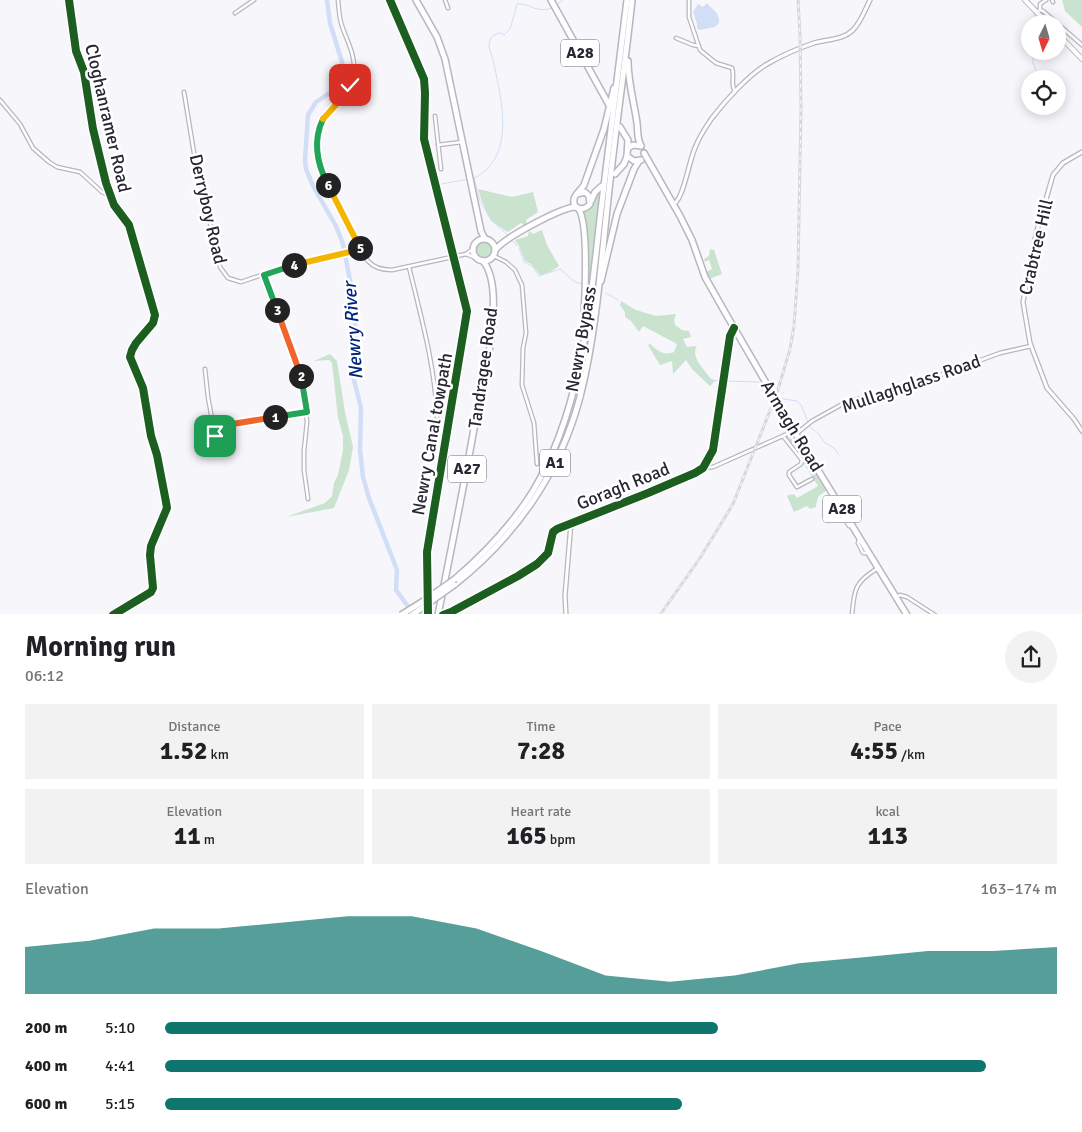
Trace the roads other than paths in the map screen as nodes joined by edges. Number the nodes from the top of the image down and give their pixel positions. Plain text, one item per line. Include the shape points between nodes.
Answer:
1 (69, 0) edge
2 (254, 0) edge
3 (338, 0) edge
4 (416, 0) edge
5 (445, 0) edge
6 (551, 0) edge
7 (627, 0) edge
8 (632, 0) edge
9 (689, 0) edge
10 (870, 0) edge
11 (1025, 0) edge
12 (1046, 0) edge
13 (448, 8) dead end
14 (1039, 11) junction
15 (235, 13) dead end
16 (1042, 15) edge
17 (628, 38) junction
18 (676, 38) dead end
19 (1066, 42) edge
20 (1082, 45) edge
21 (699, 46) junction
22 (1082, 59) edge
23 (620, 64) junction
24 (184, 92) dead end
25 (736, 92) junction
26 (0, 100) edge
27 (608, 106) dead end
28 (435, 116) dead end
29 (620, 127) dead end
30 (628, 140) junction
31 (463, 142) junction
32 (438, 145) junction
33 (638, 145) junction
34 (628, 148) junction
35 (1082, 152) edge
36 (644, 153) junction
37 (628, 156) junction
38 (638, 161) junction
39 (650, 163) junction
40 (624, 164) junction
41 (441, 169) dead end
42 (615, 174) dead end
43 (602, 186) dead end
44 (585, 192) junction
45 (595, 192) junction
46 (577, 194) junction
47 (110, 195) junction
48 (574, 200) junction
49 (591, 201) junction
50 (674, 204) junction
51 (568, 207) junction
52 (577, 208) junction
53 (485, 240) junction
54 (506, 240) junction
55 (360, 249) junction
56 (473, 249) junction
57 (496, 249) junction
58 (466, 254) junction
59 (493, 257) junction
60 (476, 258) junction
61 (483, 261) junction
62 (409, 267) junction
63 (488, 268) junction
64 (264, 275) junction
65 (595, 310) junction
66 (734, 328) junction
67 (1031, 346) junction
68 (580, 354) junction
69 (205, 369) dead end
70 (307, 412) junction
71 (437, 416) dead end
72 (214, 427) junction
73 (1082, 431) edge
74 (795, 432) junction
75 (215, 436) dead end
76 (783, 436) junction
77 (538, 461) dead end
78 (703, 468) junction
79 (805, 476) dead end
80 (812, 479) dead end
81 (808, 481) junction
82 (308, 499) dead end
83 (571, 523) junction
84 (878, 568) junction
85 (896, 597) junction
86 (451, 613) edge
87 (113, 614) edge
88 (402, 614) edge
89 (412, 614) edge
90 (438, 614) edge
91 (443, 614) edge
92 (566, 614) edge
93 (852, 614) edge
94 (907, 614) edge
95 (935, 614) edge

1 - 47 street, Cloghanramer Road via 76,51 84,72 93,129
2 - 15 street
3 - 55 street via 354,73 347,91 327,113 321,125 317,156 322,174
4 - 31 highway via 443,52
5 - 13 street
6 - 27 highway, A28
7 - 23 highway, Newry Bypass / A1
8 - 17 highway, Newry Bypass / A1
9 - 21 street via 689,17
10 - 25 street via 852,32 809,45 769,63
11 - 14 main road
12 - 14 street via 1040,4
14 - 16 main road
14 - 20 street
17 - 33 highway via 628,80 637,120
17 - 65 highway, Newry Bypass / A1
18 - 21 street
19 - 22 main road
21 - 25 street via 716,63 732,68 732,87
23 - 46 highway via 600,142 584,185
23 - 68 highway, Newry Bypass / A1
24 - 64 street, Derryboy Road via 194,153 222,270 228,278 236,281
25 - 50 street via 703,131 689,162 679,199
26 - 47 street via 20,124 33,148 48,162 80,172
28 - 32 street
29 - 30 highway
30 - 33 highway
30 - 34 highway
31 - 32 street
31 - 53 highway
32 - 41 street
33 - 34 highway
33 - 36 highway, A28
34 - 37 highway
35 - 67 street, Crabtree Hill via 1056,169 1038,224 1023,302
36 - 38 highway
36 - 39 highway, A28
37 - 38 highway
37 - 40 highway
38 - 39 highway
38 - 40 highway
38 - 65 highway via 613,228
39 - 50 highway, A28
40 - 42 highway
43 - 45 highway
44 - 45 highway
44 - 46 highway
44 - 49 highway
45 - 49 highway
46 - 48 highway
47 - 87 street, Cloghanramer Road via 129,226 155,315 130,357 143,388 167,505 150,555 152,590
48 - 51 highway
48 - 52 highway
49 - 52 highway via 587,208
50 - 66 highway, Armagh Road / A28 via 705,277
51 - 52 highway
51 - 54 highway
52 - 68 highway via 582,216 585,254
53 - 54 highway
53 - 56 highway via 475,244
53 - 57 highway
54 - 57 highway
55 - 62 street via 372,264 381,269
55 - 64 street, Derryboy Road
56 - 58 street
56 - 60 highway
57 - 59 highway, A27
58 - 60 street
58 - 62 street
59 - 61 highway
59 - 63 highway, Tandragee Road / A27
59 - 77 street via 511,266 521,280 526,333 522,385 534,423
60 - 61 highway
61 - 63 highway, Tandragee Road / A27
62 - 71 street via 429,345
63 - 90 highway, Tandragee Road / A27 via 493,307 491,340
64 - 70 street via 302,376
65 - 89 highway, Newry Bypass / A1, bridge via 579,399 570,429 542,488 512,529 480,564
66 - 74 highway, Armagh Road / A28
66 - 78 street via 730,336 713,450
67 - 73 street, Crabtree Hill via 1047,388
67 - 74 street, Mullaghglass Road via 1000,353 916,384 848,401
68 - 88 highway, Newry Bypass / A1, bridge via 559,438 525,502 487,550 455,578
69 - 72 street
70 - 72 street
70 - 82 street via 303,462
72 - 75 street
74 - 76 street, Goragh Road
74 - 84 highway, Armagh Road / A28
76 - 78 street, Goragh Road via 713,467
76 - 81 street via 802,460 789,475 797,487
78 - 83 street, Goragh Road
79 - 81 street
80 - 81 street
83 - 86 street, Goragh Road via 554,531 548,553 537,564
83 - 92 street
84 - 85 highway, Armagh Road / A28
84 - 93 street via 858,584
85 - 94 highway, Armagh Road / A28
85 - 95 street via 907,597
86 - 91 street, Goragh Road

